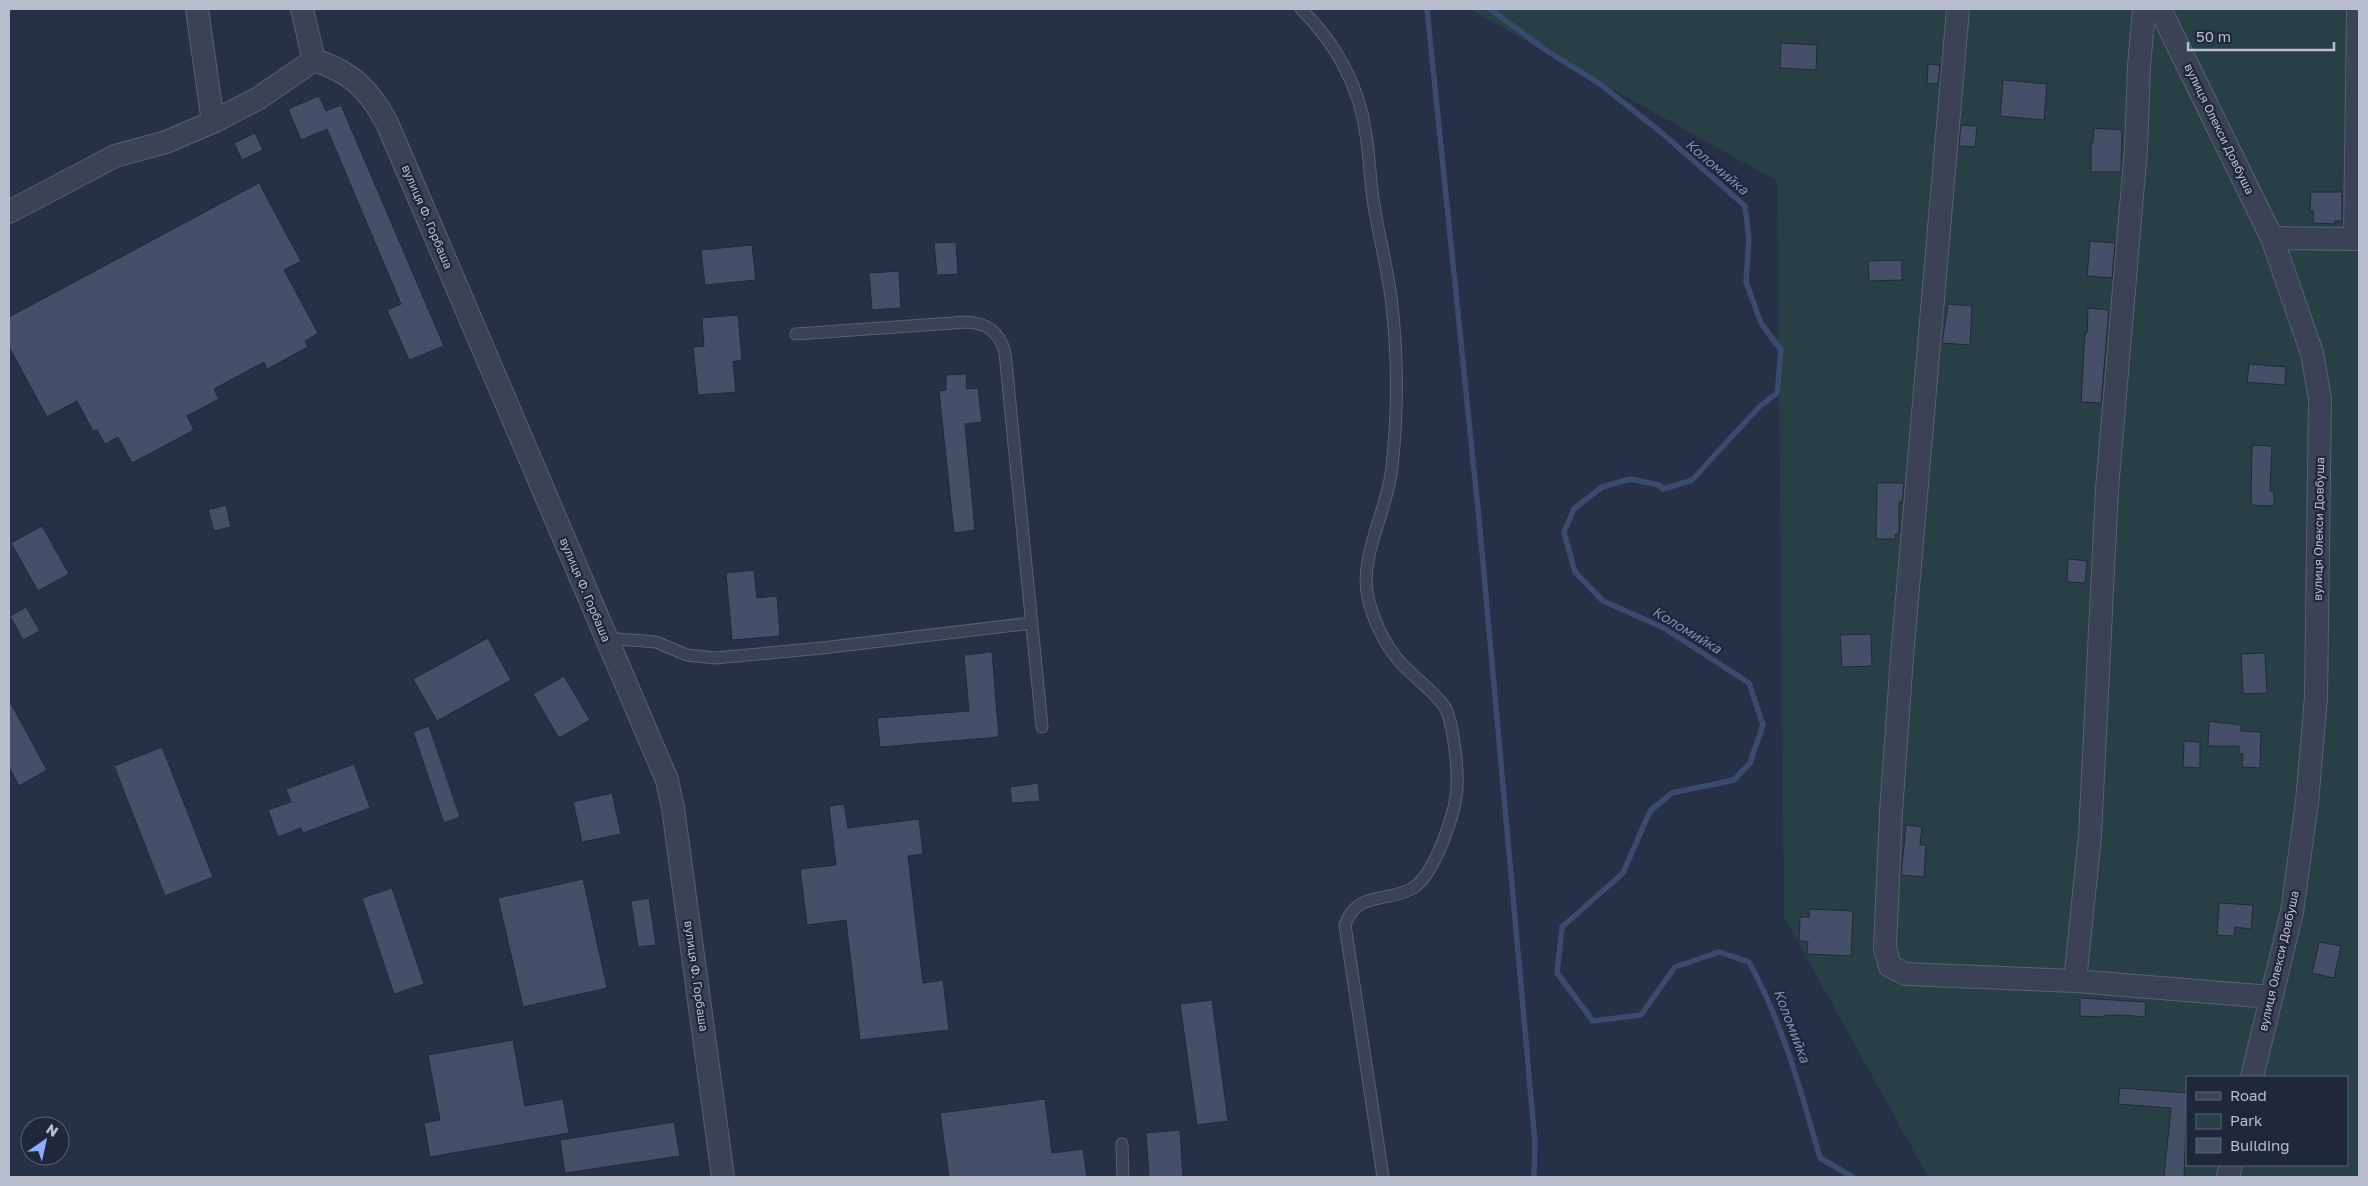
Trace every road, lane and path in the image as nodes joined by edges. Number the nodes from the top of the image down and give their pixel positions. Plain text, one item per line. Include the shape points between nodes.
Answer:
1 (197, 9) edge
2 (302, 9) edge
3 (1301, 9) edge
4 (1958, 9) edge
5 (2144, 9) edge
6 (2160, 9) edge
7 (2358, 9) edge
8 (314, 60) junction
9 (213, 122) junction
10 (9, 212) edge
11 (2272, 238) junction
12 (2357, 239) edge
13 (796, 334) dead end
14 (1032, 623) junction
15 (606, 638) junction
16 (1042, 727) dead end
17 (2075, 982) junction
18 (2271, 997) junction
19 (2252, 1076) edge
20 (1122, 1144) dead end
21 (723, 1177) edge
22 (1123, 1177) edge
23 (1383, 1177) edge

1 - 9 street
2 - 8 street
3 - 23 lane via 1318,26 1344,63 1358,102 1366,132 1374,203 1392,299 1396,378 1392,469 1366,571 1368,594 1376,619 1398,661 1444,707 1451,721 1458,786 1446,830 1424,877 1402,894 1369,900 1356,906 1348,913 1345,924
4 - 17 street via 1902,657 1885,948 1890,966 1906,974
5 - 17 street via 2136,149 2107,489 2090,835
6 - 11 street, вулиця Олекси Довбуша
7 - 12 street
8 - 9 street via 259,98
8 - 15 street, вулиця Ф. Горбаша via 356,81 369,93 387,123
9 - 10 street via 166,142 115,156
11 - 12 street
11 - 18 street, вулиця Олекси Довбуша via 2312,353 2321,416 2316,697 2308,792 2292,912
13 - 14 lane via 967,322 985,325 999,336 1005,353
14 - 15 lane via 716,658 687,655 656,642
14 - 16 lane
15 - 21 street, вулиця Ф. Горбаша via 670,791
17 - 18 street
18 - 19 street, вулиця Олекси Довбуша
20 - 22 lane

